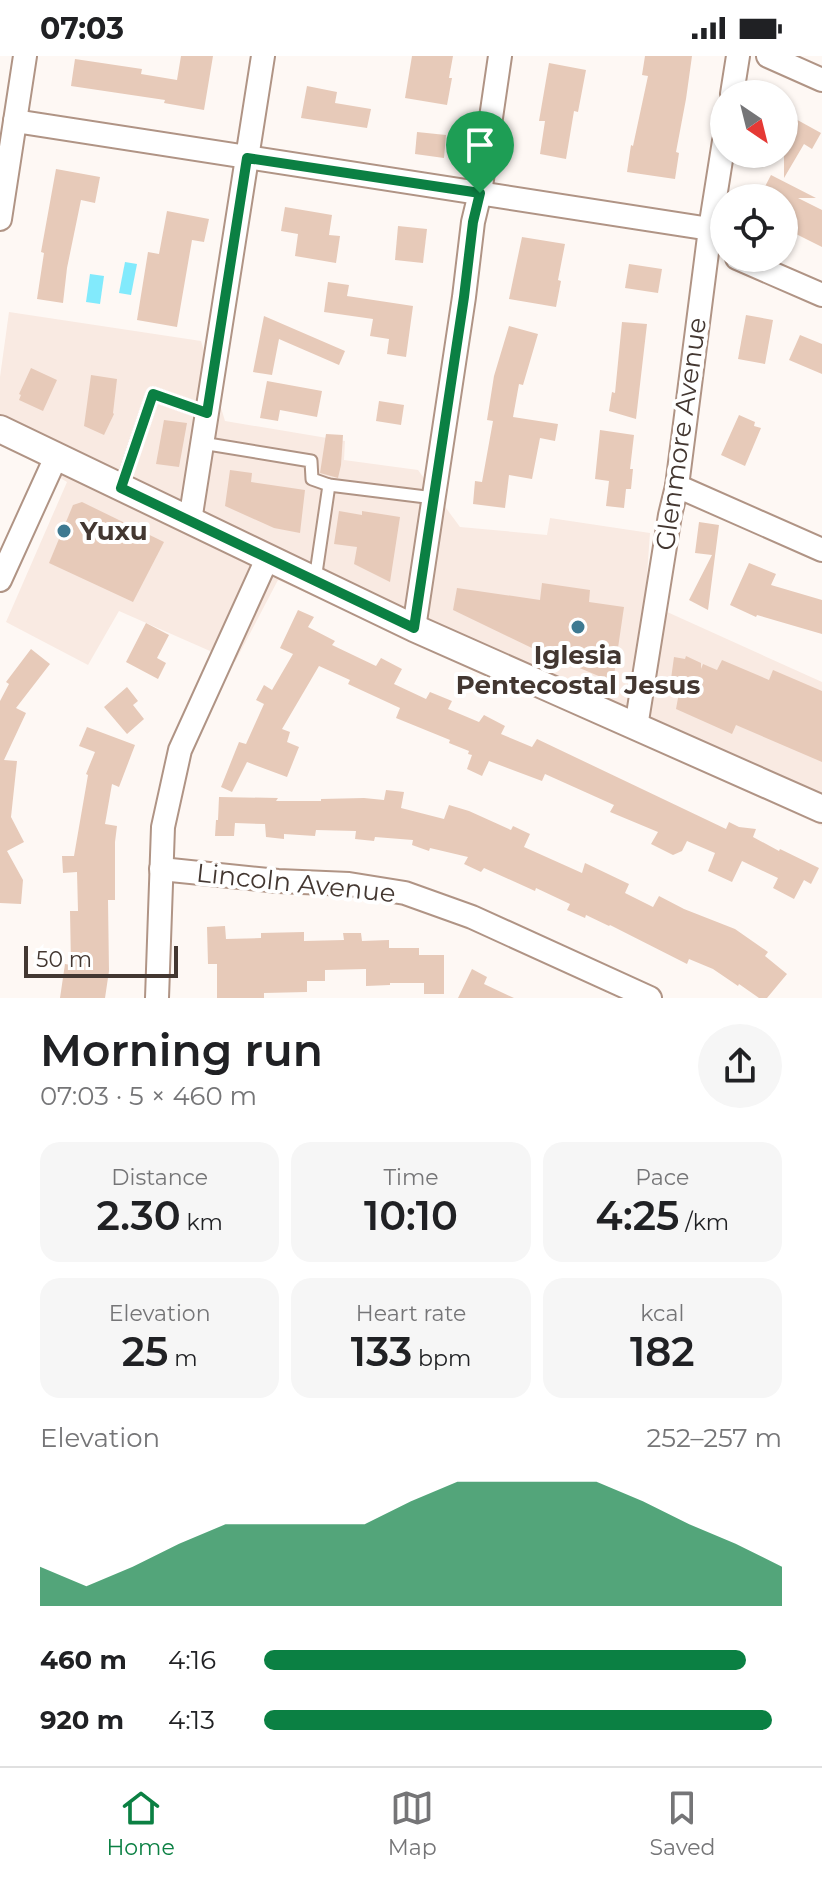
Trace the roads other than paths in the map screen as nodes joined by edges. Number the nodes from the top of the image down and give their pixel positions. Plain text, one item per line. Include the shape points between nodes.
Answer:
1 (25, 56) edge
2 (263, 56) edge
3 (500, 56) edge
4 (738, 56) edge
5 (768, 56) edge
6 (734, 80) edge
7 (822, 80) edge
8 (15, 121) junction
9 (247, 158) junction
10 (480, 193) junction
11 (0, 219) edge
12 (710, 241) edge
13 (710, 268) edge
14 (769, 272) edge
15 (822, 295) edge
16 (207, 413) junction
17 (0, 429) edge
18 (202, 443) junction
19 (56, 457) junction
20 (329, 485) junction
21 (677, 486) junction
22 (121, 488) junction
23 (434, 498) junction
24 (190, 521) junction
25 (822, 550) edge
26 (267, 559) junction
27 (0, 580) edge
28 (315, 581) junction
29 (414, 628) junction
30 (636, 727) junction
31 (822, 809) edge
32 (161, 869) junction
33 (157, 998) edge
34 (650, 998) edge

1 - 8 street
2 - 9 street
3 - 10 street
4 - 6 street
5 - 7 street
8 - 9 street
8 - 11 street
9 - 10 street
9 - 16 street
10 - 12 street
10 - 23 street
13 - 21 street, Glenmore Avenue
14 - 15 street
16 - 18 street
16 - 22 lane via 153,394
17 - 19 street
18 - 20 lane via 311,461 312,479
18 - 24 street
19 - 22 street
19 - 27 street
20 - 23 lane
20 - 28 lane
21 - 25 street
21 - 30 street, Glenmore Avenue
22 - 24 street
23 - 29 street
24 - 26 street
26 - 28 street
26 - 32 street via 180,750 163,827
28 - 29 street
29 - 30 street
30 - 31 street
32 - 33 street
32 - 34 street, Lincoln Avenue via 405,893 472,917

